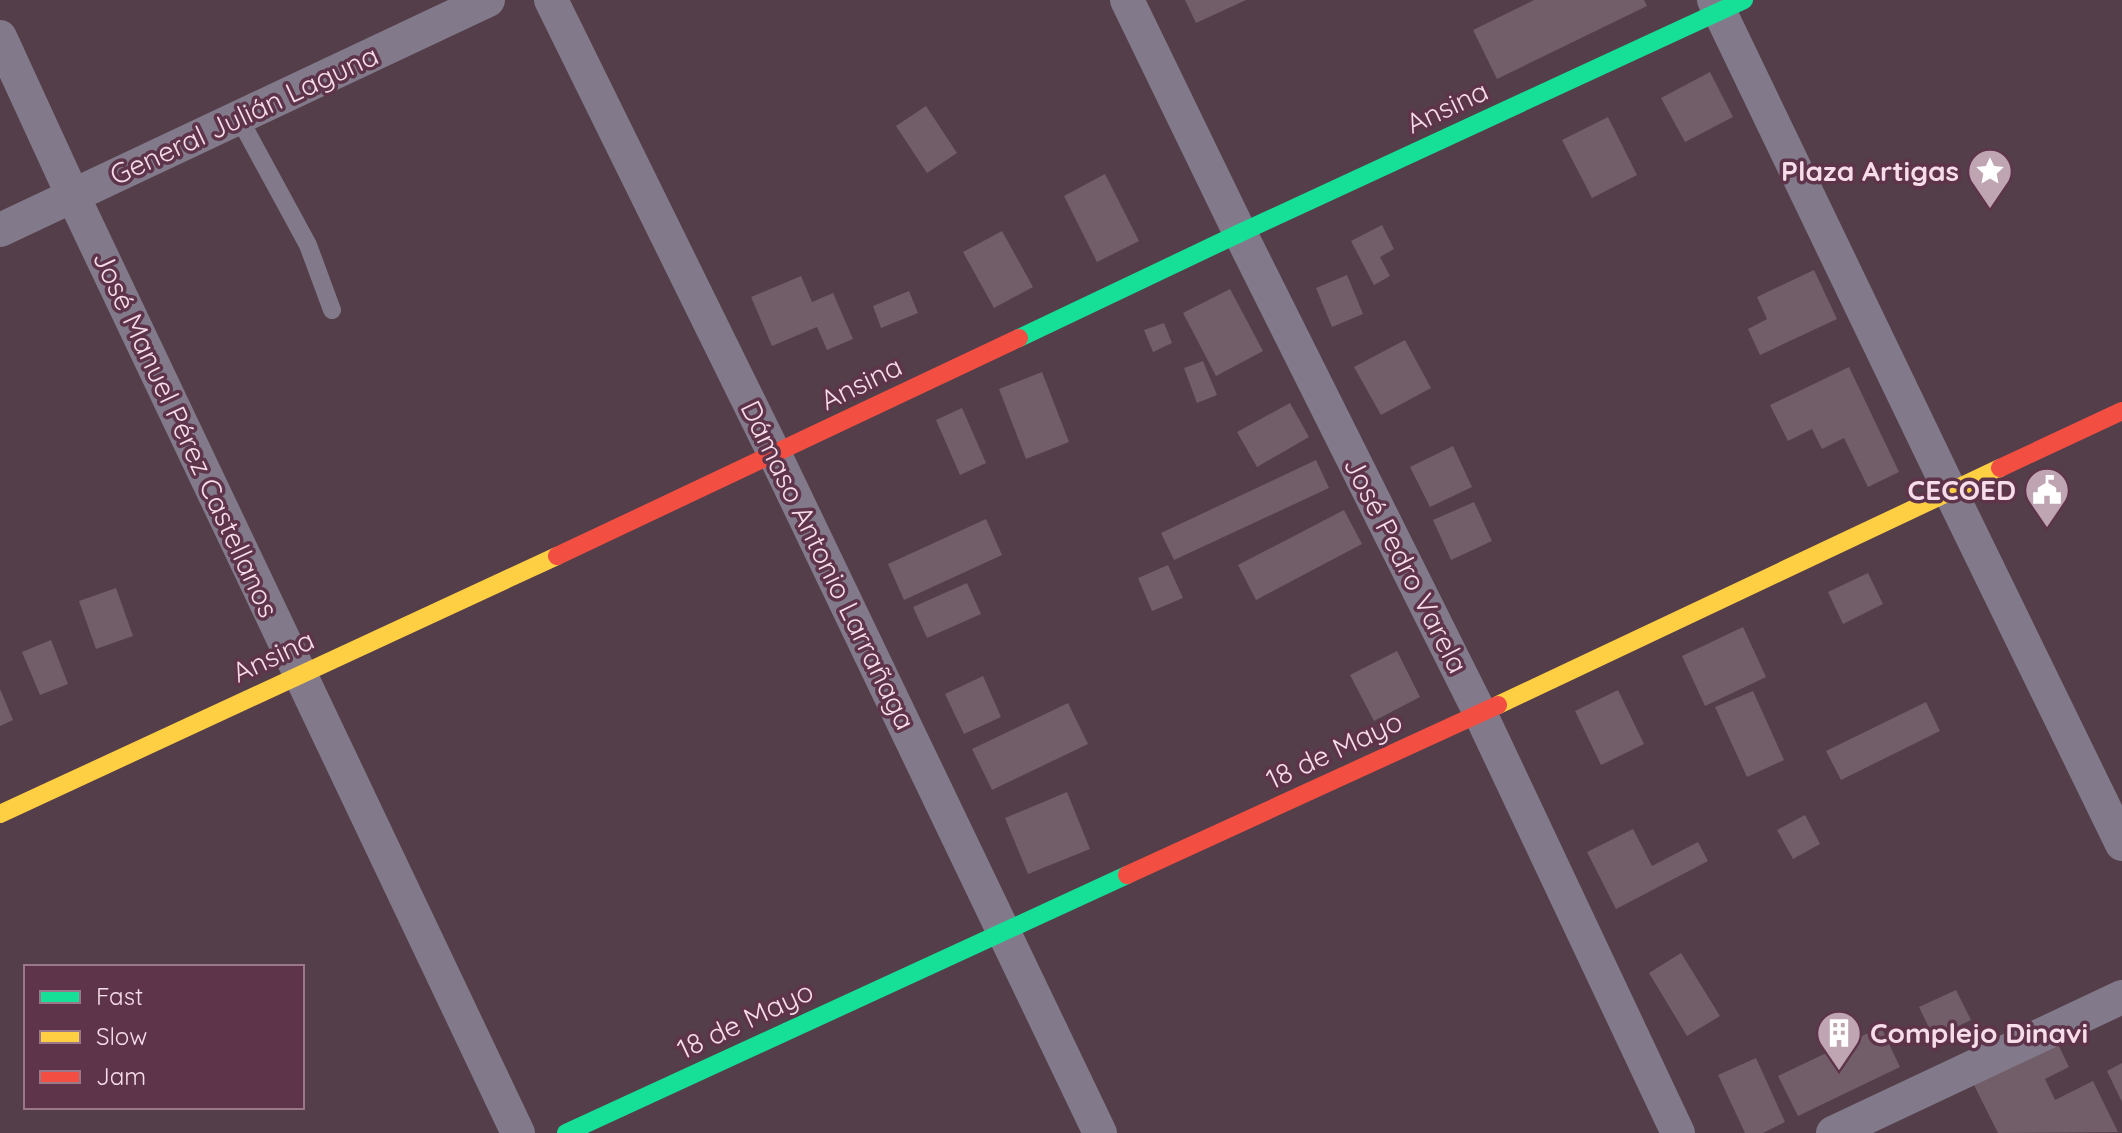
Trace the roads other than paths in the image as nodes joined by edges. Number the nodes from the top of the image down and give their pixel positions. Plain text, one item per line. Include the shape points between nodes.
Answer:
1 (488, 0) edge
2 (551, 0) edge
3 (1127, 0) edge
4 (1726, 4) edge
5 (0, 37) edge
6 (239, 118) junction
7 (73, 196) junction
8 (0, 230) edge
9 (1240, 233) junction
10 (332, 310) dead end
11 (2122, 411) edge
12 (775, 455) junction
13 (1951, 493) junction
14 (300, 674) junction
15 (1480, 713) junction
16 (0, 814) edge
17 (2122, 844) edge
18 (1005, 932) junction
19 (2122, 997) edge
20 (518, 1133) edge
21 (566, 1133) edge
22 (1100, 1133) edge
23 (1678, 1133) edge
24 (1833, 1133) edge

1 - 6 street, General Julián Laguna
2 - 12 street, Dámaso Antonio Larrañaga
3 - 9 street, José Pedro Varela
4 - 9 street, Ansina
4 - 13 street
5 - 7 street, José Manuel Pérez Castellanos
6 - 7 street, General Julián Laguna
6 - 10 lane via 308,245
7 - 8 street, General Julián Laguna
7 - 14 street, José Manuel Pérez Castellanos
9 - 12 street, Ansina
9 - 15 street, José Pedro Varela
11 - 13 street, 18 de Mayo
12 - 14 street, Ansina
12 - 18 street, Dámaso Antonio Larrañaga
13 - 15 street, 18 de Mayo
13 - 17 street
14 - 16 street, Ansina
14 - 20 street, José Manuel Pérez Castellanos
15 - 18 street, 18 de Mayo
15 - 23 street, José Pedro Varela
18 - 21 street, 18 de Mayo
18 - 22 street, Dámaso Antonio Larrañaga
19 - 24 street

